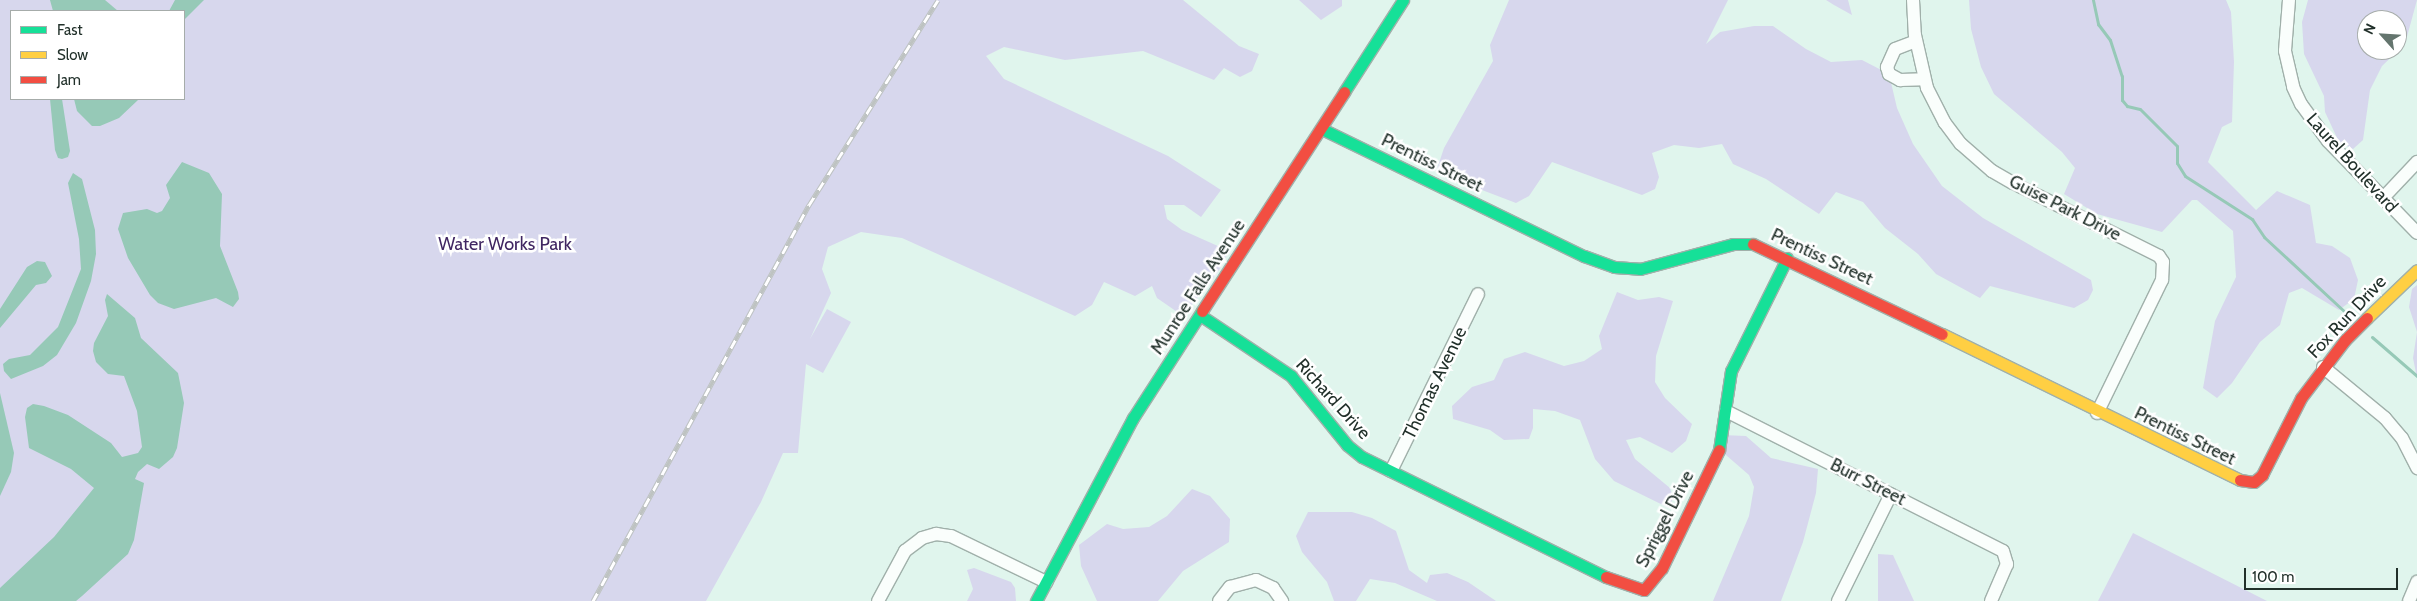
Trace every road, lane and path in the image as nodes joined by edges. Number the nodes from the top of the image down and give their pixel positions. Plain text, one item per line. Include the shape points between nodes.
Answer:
1 (1403, 0) edge
2 (1913, 0) edge
3 (2289, 0) edge
4 (1916, 41) junction
5 (1924, 79) junction
6 (1322, 129) junction
7 (2417, 162) edge
8 (2383, 198) junction
9 (2417, 233) edge
10 (1787, 258) junction
11 (2417, 270) edge
12 (1478, 294) dead end
13 (1200, 315) junction
14 (2324, 367) junction
15 (1726, 411) junction
16 (2097, 413) junction
17 (2277, 444) joint
18 (2417, 468) edge
19 (1392, 471) junction
20 (1419, 484) joint
21 (1891, 494) junction
22 (1046, 582) junction
23 (2417, 582) edge
24 (878, 601) edge
25 (1036, 601) edge
26 (1219, 601) edge
27 (1282, 601) edge
28 (1838, 601) edge
29 (1991, 601) edge
30 (2409, 601) edge

1 - 6 street, Munroe Falls Avenue
2 - 4 street, Guise Park Drive
3 - 8 street, Laurel Boulevard via 2285,52 2297,96 2317,128
4 - 5 street, Guise Park Drive
4 - 5 street via 1895,49 1887,67 1889,74 1900,80
5 - 16 street, Guise Park Drive via 1935,107 1950,131 1992,171 2159,256 2163,262 2162,280
6 - 10 street, Prentiss Street via 1584,256 1614,267 1640,269 1742,243
6 - 13 street, Munroe Falls Avenue
7 - 8 street
8 - 9 street, Laurel Boulevard
10 - 15 street, Spriggel Drive via 1734,363
10 - 16 street, Prentiss Street
11 - 14 street, Fox Run Drive
12 - 19 street, Thomas Avenue
13 - 19 street, Richard Drive via 1291,376 1347,445
13 - 22 street, Munroe Falls Avenue via 1114,450
14 - 17 street, Fox Run Drive via 2301,398
14 - 18 street via 2386,418 2402,438
15 - 20 street, Spriggel Drive via 1721,446 1662,568 1644,590 1623,585
15 - 21 street, Burr Street
16 - 17 street, Prentiss Street via 2247,483 2262,475
19 - 20 street, Richard Drive
21 - 28 street
21 - 29 street, Burr Street via 2003,551 2006,556 2003,576
22 - 24 street via 951,536 936,534 922,538 905,551
22 - 25 street, Munroe Falls Avenue
23 - 30 street
26 - 27 street via 1230,587 1256,580 1273,588

